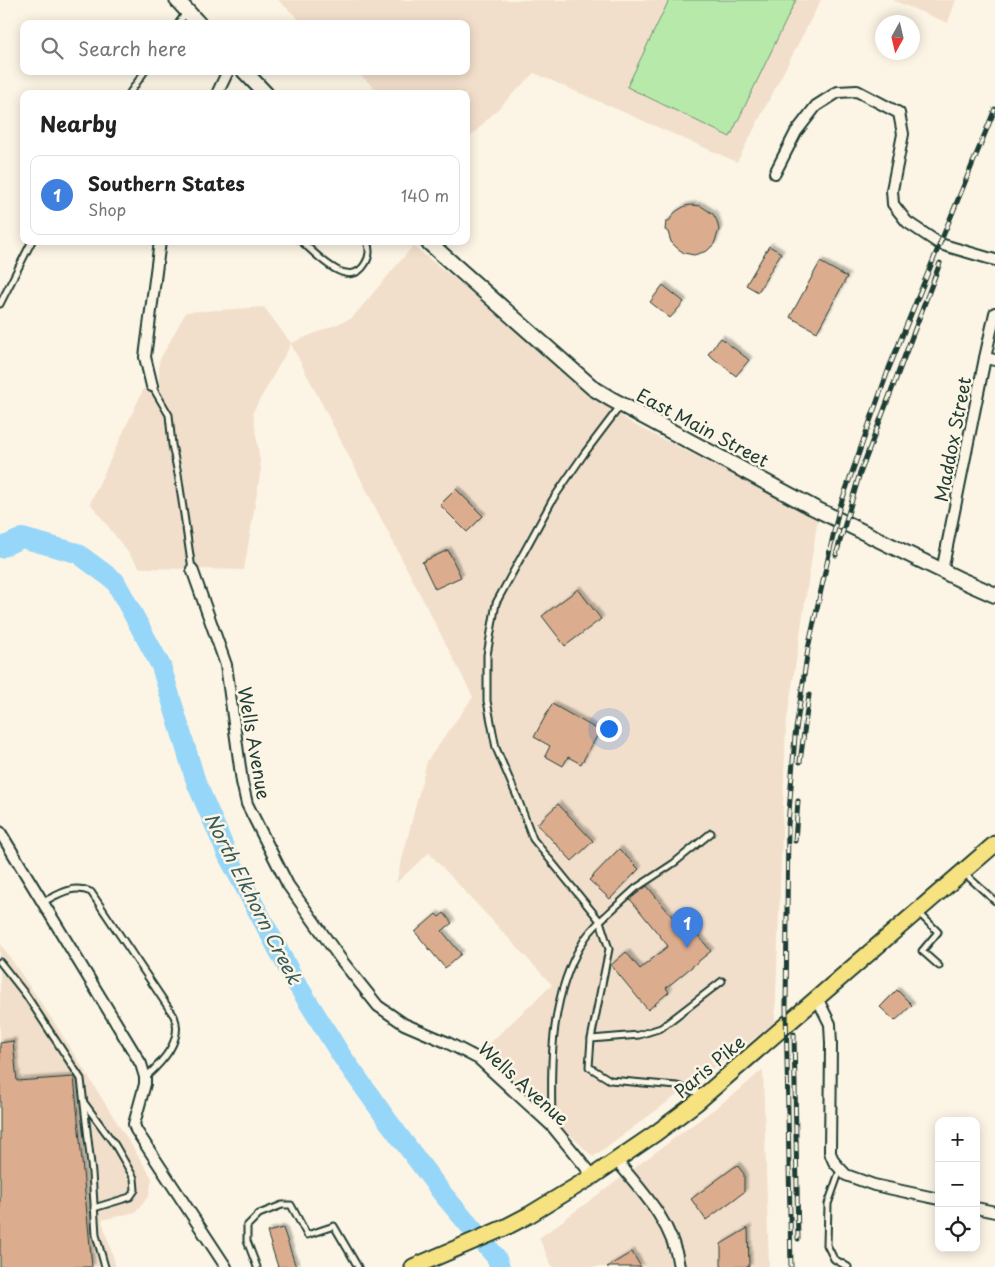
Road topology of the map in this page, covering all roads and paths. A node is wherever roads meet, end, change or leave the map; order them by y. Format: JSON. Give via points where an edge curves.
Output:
{"nodes":[{"id":1,"x":177,"y":0,"type":"edge"},
{"id":2,"x":187,"y":11,"type":"junction"},
{"id":3,"x":181,"y":20,"type":"edge"},
{"id":4,"x":195,"y":20,"type":"edge"},
{"id":5,"x":142,"y":75,"type":"edge"},
{"id":6,"x":226,"y":75,"type":"edge"},
{"id":7,"x":248,"y":75,"type":"edge"},
{"id":8,"x":132,"y":90,"type":"edge"},
{"id":9,"x":219,"y":90,"type":"edge"},
{"id":10,"x":262,"y":90,"type":"edge"},
{"id":11,"x":776,"y":173,"type":"dead end"},
{"id":12,"x":30,"y":245,"type":"edge"},
{"id":13,"x":159,"y":245,"type":"edge"},
{"id":14,"x":306,"y":245,"type":"edge"},
{"id":15,"x":368,"y":245,"type":"edge"},
{"id":16,"x":431,"y":245,"type":"edge"},
{"id":17,"x":995,"y":260,"type":"edge"},
{"id":18,"x":0,"y":304,"type":"edge"},
{"id":19,"x":995,"y":313,"type":"edge"},
{"id":20,"x":990,"y":359,"type":"edge"},
{"id":21,"x":152,"y":386,"type":"joint"},
{"id":22,"x":621,"y":405,"type":"junction"},
{"id":23,"x":192,"y":569,"type":"joint"},
{"id":24,"x":942,"y":571,"type":"junction"},
{"id":25,"x":995,"y":595,"type":"edge"},
{"id":26,"x":0,"y":832,"type":"edge"},
{"id":27,"x":711,"y":833,"type":"dead end"},
{"id":28,"x":994,"y":845,"type":"edge"},
{"id":29,"x":963,"y":871,"type":"junction"},
{"id":30,"x":995,"y":901,"type":"edge"},
{"id":31,"x":43,"y":902,"type":"junction"},
{"id":32,"x":917,"y":911,"type":"junction"},
{"id":33,"x":600,"y":922,"type":"junction"},
{"id":34,"x":0,"y":962,"type":"edge"},
{"id":35,"x":939,"y":966,"type":"dead end"},
{"id":36,"x":722,"y":981,"type":"dead end"},
{"id":37,"x":817,"y":998,"type":"junction"},
{"id":38,"x":592,"y":1039,"type":"junction"},
{"id":39,"x":487,"y":1050,"type":"dead end"},
{"id":40,"x":146,"y":1077,"type":"junction"},
{"id":41,"x":503,"y":1081,"type":"junction"},
{"id":42,"x":705,"y":1095,"type":"junction"},
{"id":43,"x":84,"y":1102,"type":"junction"},
{"id":44,"x":552,"y":1126,"type":"junction"},
{"id":45,"x":616,"y":1160,"type":"junction"},
{"id":46,"x":841,"y":1170,"type":"junction"},
{"id":47,"x":593,"y":1176,"type":"junction"},
{"id":48,"x":935,"y":1198,"type":"edge"},
{"id":49,"x":94,"y":1208,"type":"junction"},
{"id":50,"x":980,"y":1209,"type":"edge"},
{"id":51,"x":995,"y":1212,"type":"edge"},
{"id":52,"x":105,"y":1267,"type":"edge"},
{"id":53,"x":226,"y":1267,"type":"edge"},
{"id":54,"x":257,"y":1267,"type":"edge"},
{"id":55,"x":358,"y":1267,"type":"edge"},
{"id":56,"x":413,"y":1267,"type":"edge"},
{"id":57,"x":680,"y":1267,"type":"edge"},
{"id":58,"x":848,"y":1267,"type":"edge"}],
"edges":[{"from":1,"to":2,"type":"street"},
{"from":2,"to":3,"type":"lane"},
{"from":2,"to":4,"type":"street"},
{"from":5,"to":8,"type":"lane"},
{"from":6,"to":9,"type":"street"},
{"from":7,"to":10,"type":"street"},
{"from":11,"to":17,"type":"street","via":[[796,132],[816,106],[838,92],[857,91],[899,113],[903,134],[892,190],[893,204],[907,222],[940,244]]},
{"from":12,"to":18,"type":"lane"},
{"from":13,"to":21,"type":"street","name":"Wells Avenue","via":[[145,357]]},
{"from":14,"to":15,"type":"lane","via":[[335,270],[346,274],[363,268],[368,258]]},
{"from":16,"to":22,"type":"street","name":"East Main Street","via":[[588,383]]},
{"from":19,"to":20,"type":"street","name":"Maddox Street"},
{"from":20,"to":24,"type":"street","name":"Maddox Street"},
{"from":21,"to":23,"type":"lane","name":"Wells Avenue","via":[[169,415]]},
{"from":22,"to":24,"type":"street","name":"East Main Street","via":[[812,507]]},
{"from":22,"to":33,"type":"lane","via":[[554,499],[496,603],[487,656],[487,701],[496,748],[533,839]]},
{"from":23,"to":41,"type":"street","name":"Wells Avenue","via":[[226,665],[247,804],[288,885],[378,1006],[404,1024],[478,1059]]},
{"from":24,"to":25,"type":"street","name":"East Main Street"},
{"from":26,"to":31,"type":"street"},
{"from":27,"to":33,"type":"lane","via":[[636,888]]},
{"from":28,"to":29,"type":"main road","name":"Paris Pike"},
{"from":29,"to":30,"type":"lane"},
{"from":29,"to":32,"type":"main road","name":"Paris Pike"},
{"from":31,"to":40,"type":"street"},
{"from":31,"to":40,"type":"lane","via":[[75,888],[91,892],[174,1016],[177,1029],[174,1041],[160,1064]]},
{"from":32,"to":35,"type":"lane","via":[[938,932],[922,951]]},
{"from":32,"to":37,"type":"main road","name":"Paris Pike"},
{"from":33,"to":38,"type":"lane","via":[[609,949]]},
{"from":33,"to":44,"type":"lane","via":[[583,940],[559,1002],[553,1035]]},
{"from":34,"to":43,"type":"lane","via":[[26,995],[81,1079]]},
{"from":36,"to":38,"type":"lane","via":[[661,1028],[639,1035]]},
{"from":37,"to":42,"type":"main road","name":"Paris Pike"},
{"from":37,"to":46,"type":"street","via":[[830,1024],[830,1153]]},
{"from":38,"to":42,"type":"lane","via":[[589,1066],[610,1080],[677,1086]]},
{"from":39,"to":41,"type":"lane"},
{"from":40,"to":53,"type":"street","via":[[134,1124],[136,1130]]},
{"from":41,"to":44,"type":"street","name":"Wells Avenue"},
{"from":42,"to":45,"type":"main road","name":"Paris Pike"},
{"from":43,"to":49,"type":"lane"},
{"from":43,"to":49,"type":"lane","via":[[115,1144],[134,1178],[135,1190],[130,1197]]},
{"from":44,"to":47,"type":"street","name":"Wells Avenue"},
{"from":45,"to":47,"type":"main road","name":"Paris Pike"},
{"from":45,"to":57,"type":"street","via":[[666,1225]]},
{"from":46,"to":48,"type":"street","via":[[874,1185]]},
{"from":46,"to":58,"type":"lane","via":[[828,1204],[827,1245],[834,1259]]},
{"from":47,"to":56,"type":"main road","name":"Paris Pike","via":[[504,1228]]},
{"from":49,"to":52,"type":"lane","via":[[96,1235]]},
{"from":50,"to":51,"type":"street"},
{"from":54,"to":55,"type":"lane","via":[[247,1241],[247,1226],[259,1214],[290,1205],[307,1235],[334,1226]]}]}
